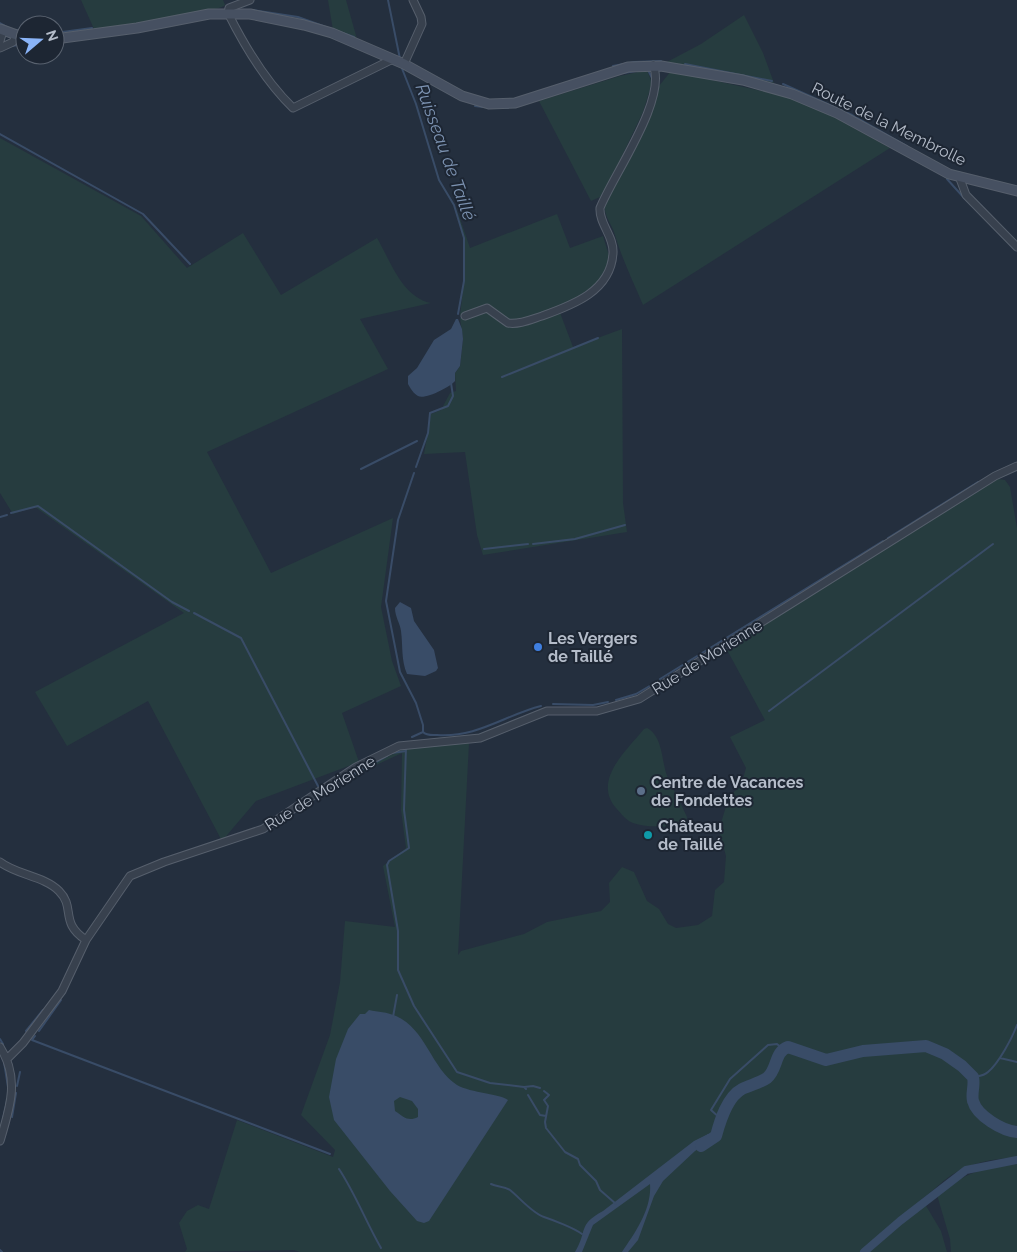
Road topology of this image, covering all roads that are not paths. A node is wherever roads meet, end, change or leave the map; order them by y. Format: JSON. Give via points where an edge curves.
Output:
{"nodes":[{"id":1,"x":250,"y":0,"type":"edge"},
{"id":2,"x":412,"y":0,"type":"edge"},
{"id":3,"x":228,"y":13,"type":"junction"},
{"id":4,"x":1,"y":30,"type":"edge"},
{"id":5,"x":15,"y":35,"type":"edge"},
{"id":6,"x":65,"y":38,"type":"edge"},
{"id":7,"x":0,"y":41,"type":"edge"},
{"id":8,"x":15,"y":41,"type":"edge"},
{"id":9,"x":0,"y":48,"type":"edge"},
{"id":10,"x":400,"y":62,"type":"junction"},
{"id":11,"x":653,"y":65,"type":"junction"},
{"id":12,"x":960,"y":176,"type":"junction"},
{"id":13,"x":1017,"y":191,"type":"edge"},
{"id":14,"x":1017,"y":247,"type":"edge"},
{"id":15,"x":465,"y":316,"type":"dead end"},
{"id":16,"x":1017,"y":466,"type":"edge"},
{"id":17,"x":0,"y":862,"type":"edge"},
{"id":18,"x":86,"y":940,"type":"junction"},
{"id":19,"x":0,"y":1046,"type":"edge"},
{"id":20,"x":8,"y":1058,"type":"junction"},
{"id":21,"x":0,"y":1141,"type":"edge"}],
"edges":[{"from":1,"to":3,"type":"street","via":[[229,8]]},
{"from":2,"to":10,"type":"street","via":[[422,24]]},
{"from":3,"to":6,"type":"street","name":"Route de la Membrolle"},
{"from":3,"to":10,"type":"street","name":"Route de la Membrolle","via":[[304,25],[332,33]]},
{"from":3,"to":10,"type":"street","via":[[277,93],[293,108]]},
{"from":4,"to":5,"type":"street"},
{"from":4,"to":7,"type":"street"},
{"from":8,"to":9,"type":"street"},
{"from":10,"to":11,"type":"street","name":"Route de la Membrolle","via":[[468,99],[503,105],[628,67]]},
{"from":11,"to":12,"type":"street","name":"Route de la Membrolle","via":[[743,80],[799,97],[837,113],[924,162]]},
{"from":11,"to":15,"type":"street","via":[[657,77],[651,105],[600,208],[613,253],[600,284],[573,304],[526,321],[508,323],[486,308]]},
{"from":12,"to":13,"type":"street","name":"Route de la Membrolle"},
{"from":12,"to":14,"type":"street","via":[[966,195]]},
{"from":16,"to":18,"type":"street","name":"Rue de Morienne","via":[[995,476],[639,699],[597,711],[547,711],[480,738],[399,746],[356,767],[263,829],[130,876]]},
{"from":17,"to":18,"type":"street","via":[[54,886],[62,893],[71,927]]},
{"from":18,"to":20,"type":"street","name":"Rue de Morienne","via":[[62,991]]},
{"from":19,"to":20,"type":"street"},
{"from":20,"to":21,"type":"street","via":[[12,1092]]}]}
